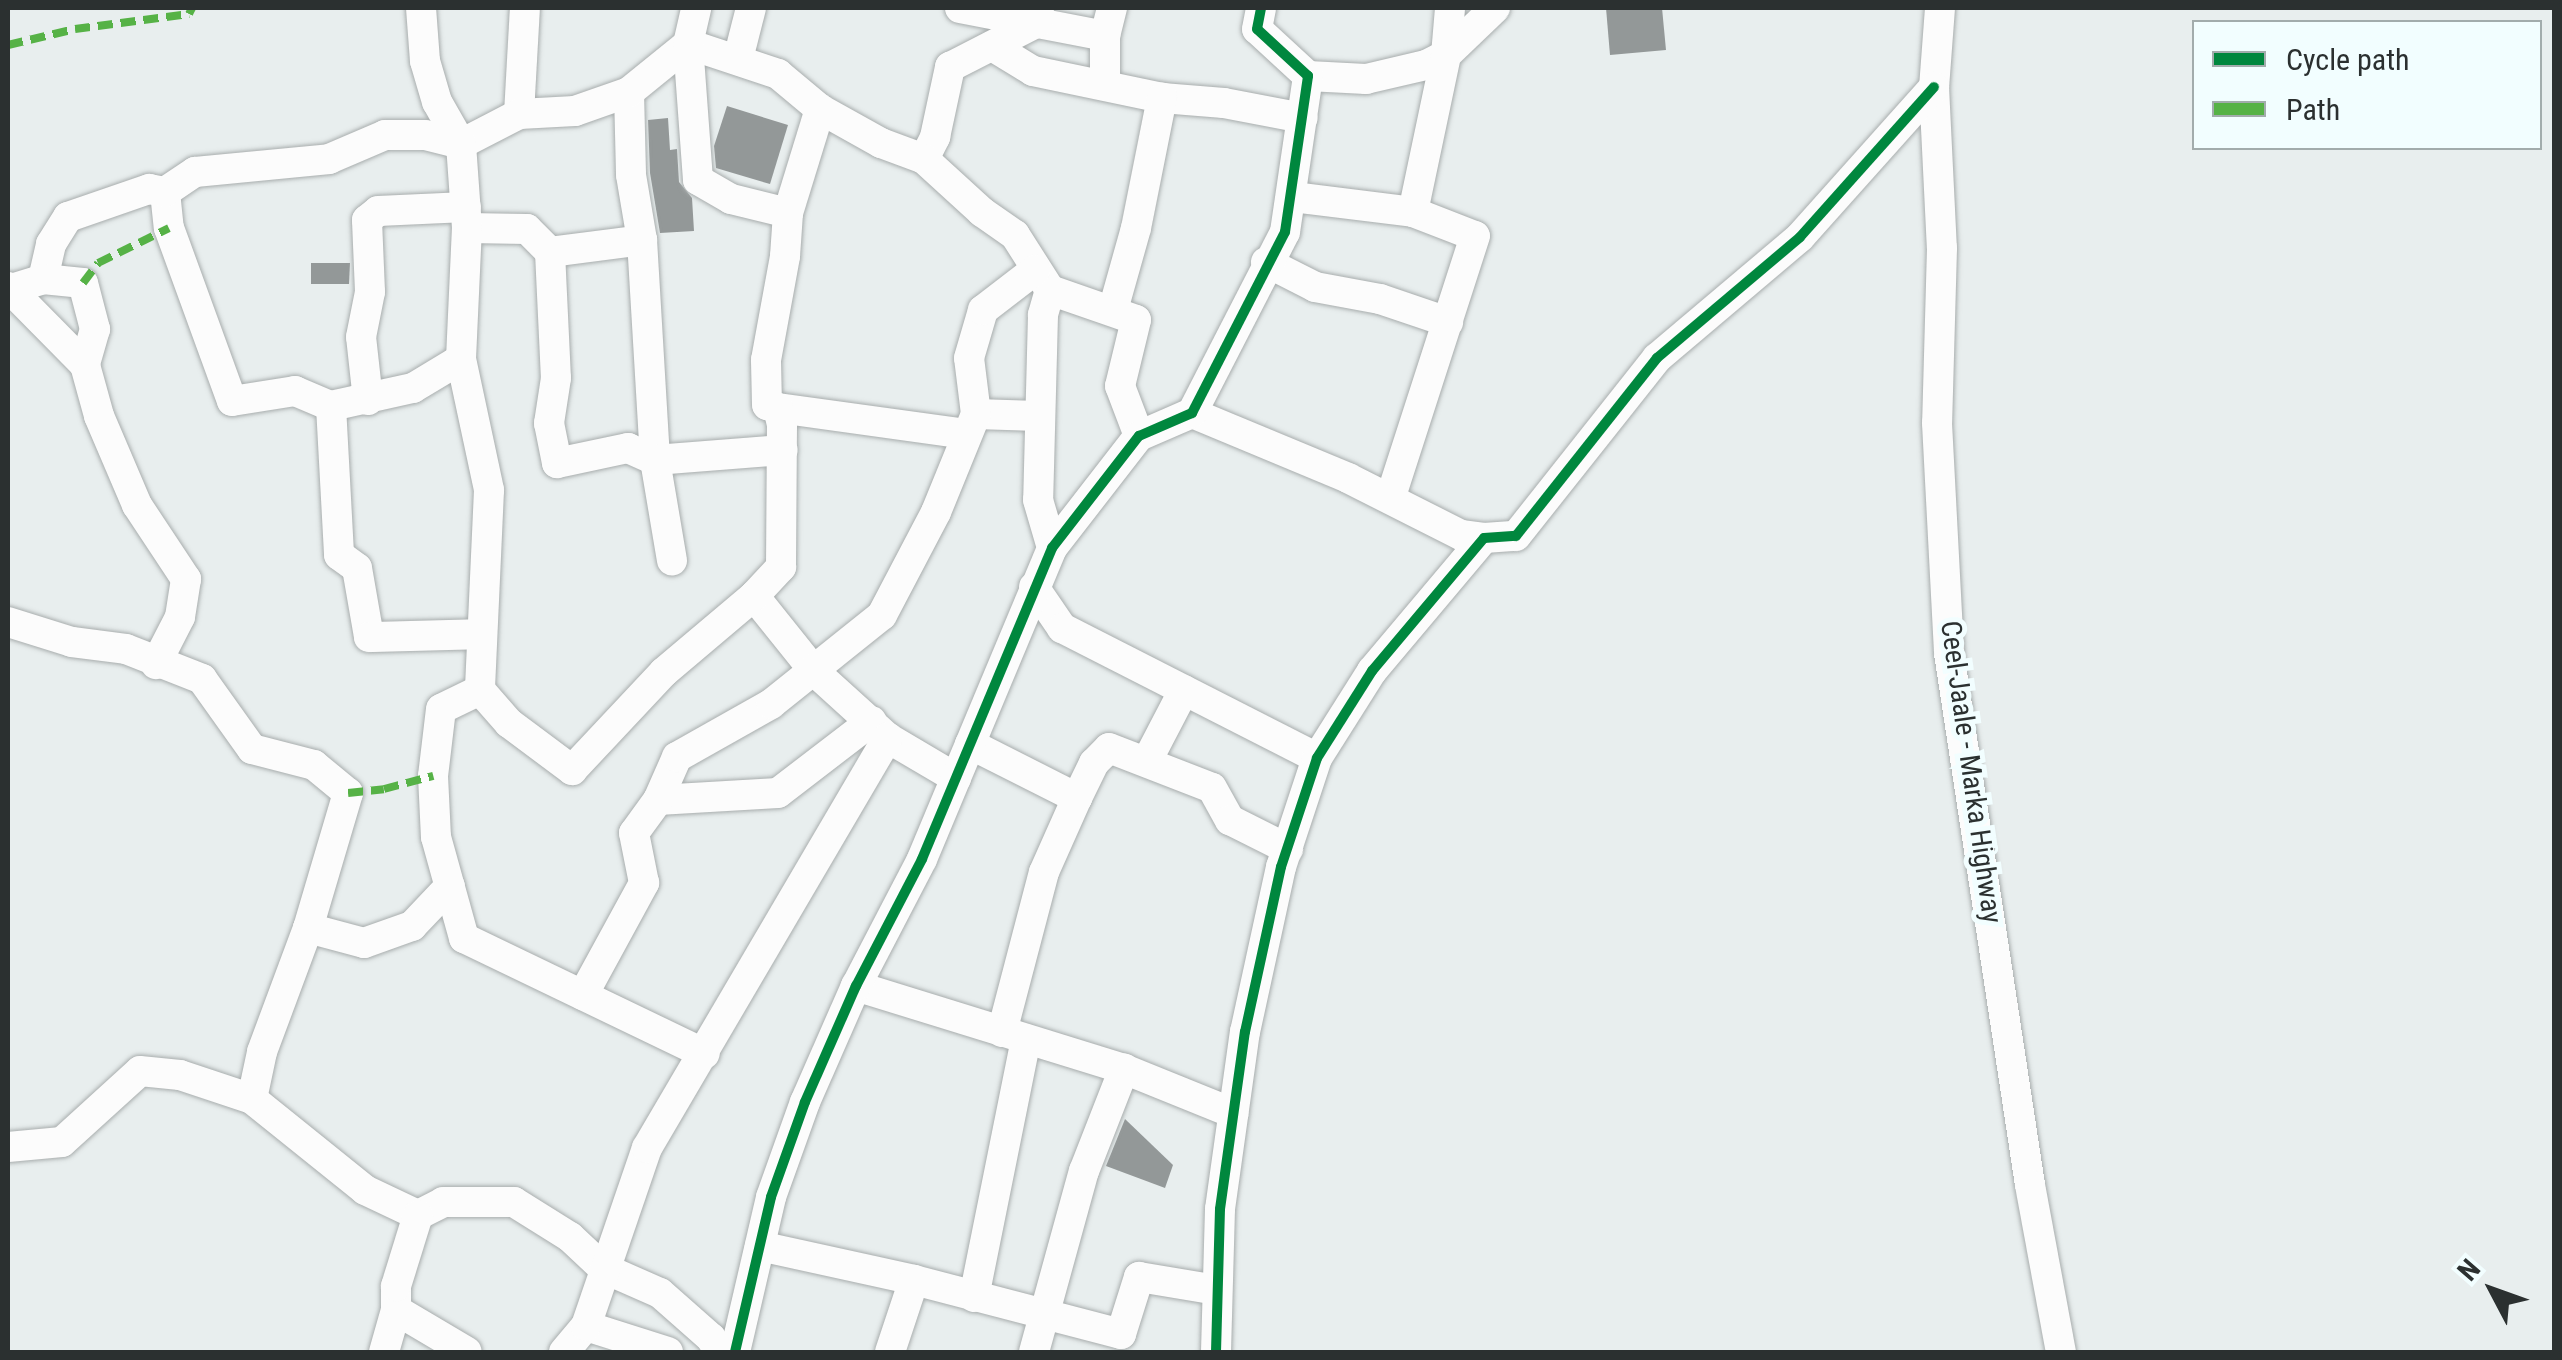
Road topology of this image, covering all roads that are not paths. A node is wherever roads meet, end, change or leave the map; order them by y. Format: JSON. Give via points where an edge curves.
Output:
{"nodes":[{"id":1,"x":421,"y":8,"type":"edge"},
{"id":2,"x":525,"y":8,"type":"edge"},
{"id":3,"x":696,"y":8,"type":"edge"},
{"id":4,"x":751,"y":8,"type":"edge"},
{"id":5,"x":960,"y":8,"type":"edge"},
{"id":6,"x":1262,"y":8,"type":"edge"},
{"id":7,"x":1450,"y":8,"type":"edge"},
{"id":8,"x":1495,"y":8,"type":"edge"},
{"id":9,"x":1940,"y":8,"type":"edge"},
{"id":10,"x":1038,"y":15,"type":"edge"},
{"id":11,"x":1108,"y":22,"type":"edge"},
{"id":12,"x":688,"y":44,"type":"junction"},
{"id":13,"x":992,"y":46,"type":"junction"},
{"id":14,"x":1446,"y":56,"type":"junction"},
{"id":15,"x":738,"y":60,"type":"junction"},
{"id":16,"x":1308,"y":76,"type":"junction"},
{"id":17,"x":1105,"y":84,"type":"junction"},
{"id":18,"x":1934,"y":86,"type":"junction"},
{"id":19,"x":630,"y":92,"type":"junction"},
{"id":20,"x":1162,"y":98,"type":"junction"},
{"id":21,"x":820,"y":109,"type":"junction"},
{"id":22,"x":519,"y":114,"type":"junction"},
{"id":23,"x":1303,"y":118,"type":"junction"},
{"id":24,"x":460,"y":144,"type":"junction"},
{"id":25,"x":924,"y":159,"type":"junction"},
{"id":26,"x":166,"y":192,"type":"junction"},
{"id":27,"x":1293,"y":197,"type":"junction"},
{"id":28,"x":1413,"y":212,"type":"junction"},
{"id":29,"x":788,"y":213,"type":"junction"},
{"id":30,"x":467,"y":217,"type":"junction"},
{"id":31,"x":642,"y":240,"type":"junction"},
{"id":32,"x":550,"y":252,"type":"junction"},
{"id":33,"x":1266,"y":262,"type":"junction"},
{"id":34,"x":43,"y":279,"type":"junction"},
{"id":35,"x":1043,"y":280,"type":"junction"},
{"id":36,"x":9,"y":288,"type":"edge"},
{"id":37,"x":1113,"y":310,"type":"junction"},
{"id":38,"x":1448,"y":322,"type":"junction"},
{"id":39,"x":461,"y":360,"type":"junction"},
{"id":40,"x":85,"y":364,"type":"junction"},
{"id":41,"x":368,"y":400,"type":"junction"},
{"id":42,"x":331,"y":406,"type":"junction"},
{"id":43,"x":778,"y":408,"type":"junction"},
{"id":44,"x":1192,"y":412,"type":"junction"},
{"id":45,"x":1038,"y":416,"type":"junction"},
{"id":46,"x":970,"y":424,"type":"junction"},
{"id":47,"x":1139,"y":436,"type":"junction"},
{"id":48,"x":782,"y":450,"type":"junction"},
{"id":49,"x":655,"y":460,"type":"junction"},
{"id":50,"x":1390,"y":499,"type":"junction"},
{"id":51,"x":1484,"y":538,"type":"junction"},
{"id":52,"x":1052,"y":548,"type":"junction"},
{"id":53,"x":672,"y":561,"type":"dead end"},
{"id":54,"x":1034,"y":587,"type":"junction"},
{"id":55,"x":754,"y":596,"type":"junction"},
{"id":56,"x":8,"y":622,"type":"edge"},
{"id":57,"x":481,"y":634,"type":"junction"},
{"id":58,"x":156,"y":664,"type":"junction"},
{"id":59,"x":814,"y":671,"type":"junction"},
{"id":60,"x":480,"y":690,"type":"junction"},
{"id":61,"x":1184,"y":690,"type":"junction"},
{"id":62,"x":880,"y":729,"type":"junction"},
{"id":63,"x":970,"y":744,"type":"junction"},
{"id":64,"x":1318,"y":758,"type":"junction"},
{"id":65,"x":1146,"y":761,"type":"junction"},
{"id":66,"x":956,"y":778,"type":"junction"},
{"id":67,"x":1077,"y":798,"type":"junction"},
{"id":68,"x":658,"y":800,"type":"junction"},
{"id":69,"x":1288,"y":849,"type":"junction"},
{"id":70,"x":450,"y":886,"type":"junction"},
{"id":71,"x":308,"y":928,"type":"junction"},
{"id":72,"x":856,"y":986,"type":"junction"},
{"id":73,"x":583,"y":995,"type":"junction"},
{"id":74,"x":1014,"y":1035,"type":"junction"},
{"id":75,"x":706,"y":1054,"type":"junction"},
{"id":76,"x":1124,"y":1069,"type":"junction"},
{"id":77,"x":252,"y":1099,"type":"junction"},
{"id":78,"x":1233,"y":1113,"type":"junction"},
{"id":79,"x":8,"y":1147,"type":"edge"},
{"id":80,"x":418,"y":1215,"type":"junction"},
{"id":81,"x":760,"y":1246,"type":"junction"},
{"id":82,"x":603,"y":1268,"type":"junction"},
{"id":83,"x":914,"y":1280,"type":"junction"},
{"id":84,"x":1217,"y":1290,"type":"junction"},
{"id":85,"x":974,"y":1297,"type":"junction"},
{"id":86,"x":396,"y":1310,"type":"junction"},
{"id":87,"x":1042,"y":1317,"type":"junction"},
{"id":88,"x":586,"y":1326,"type":"junction"},
{"id":89,"x":384,"y":1352,"type":"edge"},
{"id":90,"x":468,"y":1352,"type":"edge"},
{"id":91,"x":564,"y":1352,"type":"edge"},
{"id":92,"x":668,"y":1352,"type":"edge"},
{"id":93,"x":719,"y":1352,"type":"edge"},
{"id":94,"x":735,"y":1352,"type":"edge"},
{"id":95,"x":890,"y":1352,"type":"edge"},
{"id":96,"x":1034,"y":1352,"type":"edge"},
{"id":97,"x":1216,"y":1352,"type":"edge"},
{"id":98,"x":2061,"y":1352,"type":"edge"}],
"edges":[{"from":1,"to":24,"type":"street","via":[[425,61]]},
{"from":2,"to":22,"type":"street"},
{"from":3,"to":12,"type":"street"},
{"from":4,"to":15,"type":"street"},
{"from":5,"to":10,"type":"street"},
{"from":6,"to":16,"type":"street","via":[[1257,30]]},
{"from":7,"to":14,"type":"street"},
{"from":8,"to":14,"type":"street"},
{"from":9,"to":18,"type":"street","name":"Ceel-Jaale - Marka Highway"},
{"from":10,"to":11,"type":"street"},
{"from":10,"to":13,"type":"street"},
{"from":11,"to":17,"type":"street"},
{"from":12,"to":15,"type":"street"},
{"from":12,"to":19,"type":"street"},
{"from":12,"to":29,"type":"street","via":[[698,180],[732,199]]},
{"from":13,"to":17,"type":"street","via":[[1033,71]]},
{"from":13,"to":25,"type":"street","via":[[950,68]]},
{"from":14,"to":16,"type":"street","via":[[1366,79]]},
{"from":14,"to":28,"type":"street"},
{"from":15,"to":21,"type":"street","via":[[778,74]]},
{"from":16,"to":23,"type":"street"},
{"from":17,"to":20,"type":"street"},
{"from":18,"to":51,"type":"street","via":[[1800,237],[1658,358],[1516,536]]},
{"from":18,"to":98,"type":"street","name":"Ceel-Jaale - Marka Highway","via":[[1942,248],[1937,423],[1949,652]]},
{"from":19,"to":22,"type":"street","via":[[575,112]]},
{"from":19,"to":31,"type":"street","via":[[631,176]]},
{"from":20,"to":23,"type":"street"},
{"from":20,"to":37,"type":"street"},
{"from":21,"to":25,"type":"street"},
{"from":21,"to":29,"type":"street"},
{"from":22,"to":24,"type":"street"},
{"from":23,"to":27,"type":"street"},
{"from":24,"to":26,"type":"street","via":[[385,135],[329,159],[195,172]]},
{"from":24,"to":30,"type":"street"},
{"from":25,"to":35,"type":"street","via":[[1015,234]]},
{"from":26,"to":34,"type":"street","via":[[149,189],[68,217],[50,244]]},
{"from":26,"to":42,"type":"street","via":[[169,228],[232,400],[294,391]]},
{"from":27,"to":28,"type":"street"},
{"from":27,"to":33,"type":"street","via":[[1286,232]]},
{"from":28,"to":38,"type":"street","via":[[1475,236]]},
{"from":29,"to":43,"type":"street","via":[[766,360],[767,405]]},
{"from":30,"to":32,"type":"street","via":[[527,229]]},
{"from":30,"to":39,"type":"street"},
{"from":30,"to":41,"type":"street","via":[[378,211],[367,220],[370,292],[361,337]]},
{"from":31,"to":32,"type":"street"},
{"from":31,"to":49,"type":"street"},
{"from":32,"to":49,"type":"street","via":[[556,378],[548,423],[557,463],[628,448]]},
{"from":33,"to":38,"type":"street","via":[[1315,287]]},
{"from":33,"to":44,"type":"street"},
{"from":34,"to":36,"type":"street"},
{"from":34,"to":40,"type":"street","via":[[83,283],[95,329]]},
{"from":35,"to":37,"type":"street"},
{"from":35,"to":45,"type":"street"},
{"from":35,"to":46,"type":"street","via":[[983,310],[970,358]]},
{"from":36,"to":40,"type":"street"},
{"from":37,"to":47,"type":"street","via":[[1136,320],[1120,386]]},
{"from":38,"to":50,"type":"street"},
{"from":39,"to":41,"type":"street","via":[[413,388]]},
{"from":39,"to":57,"type":"street","via":[[489,490]]},
{"from":40,"to":58,"type":"street","via":[[137,504],[186,579],[180,617]]},
{"from":41,"to":42,"type":"street"},
{"from":42,"to":57,"type":"street","via":[[338,555],[357,568],[369,637]]},
{"from":43,"to":46,"type":"street"},
{"from":43,"to":48,"type":"street"},
{"from":44,"to":47,"type":"street"},
{"from":44,"to":50,"type":"street"},
{"from":45,"to":46,"type":"street"},
{"from":45,"to":52,"type":"street","via":[[1038,500]]},
{"from":46,"to":59,"type":"street","via":[[936,512],[882,615]]},
{"from":47,"to":52,"type":"street"},
{"from":48,"to":49,"type":"street"},
{"from":48,"to":55,"type":"street","via":[[781,567]]},
{"from":49,"to":53,"type":"street"},
{"from":50,"to":51,"type":"street","via":[[1461,536]]},
{"from":51,"to":64,"type":"street","via":[[1372,671]]},
{"from":52,"to":54,"type":"street"},
{"from":54,"to":61,"type":"street","via":[[1062,628]]},
{"from":54,"to":63,"type":"street"},
{"from":55,"to":59,"type":"street"},
{"from":55,"to":60,"type":"street","via":[[664,672],[572,770],[509,723]]},
{"from":56,"to":58,"type":"street","via":[[72,642],[126,649]]},
{"from":57,"to":60,"type":"street"},
{"from":58,"to":71,"type":"street","via":[[202,679],[252,748],[314,765],[348,793]]},
{"from":59,"to":62,"type":"street"},
{"from":59,"to":68,"type":"street","via":[[677,756]]},
{"from":60,"to":70,"type":"street","via":[[442,709],[433,776],[436,837]]},
{"from":61,"to":64,"type":"street"},
{"from":61,"to":65,"type":"street"},
{"from":62,"to":66,"type":"street"},
{"from":62,"to":68,"type":"street","via":[[778,793]]},
{"from":62,"to":75,"type":"street"},
{"from":63,"to":66,"type":"street"},
{"from":63,"to":67,"type":"street"},
{"from":64,"to":69,"type":"street"},
{"from":65,"to":67,"type":"street","via":[[1109,748]]},
{"from":65,"to":69,"type":"street","via":[[1212,788],[1230,820]]},
{"from":66,"to":72,"type":"street"},
{"from":67,"to":74,"type":"street","via":[[1044,872]]},
{"from":68,"to":73,"type":"street","via":[[634,833],[644,883]]},
{"from":69,"to":78,"type":"street"},
{"from":70,"to":71,"type":"street","via":[[412,926],[364,943]]},
{"from":70,"to":73,"type":"street","via":[[464,938]]},
{"from":71,"to":77,"type":"street","via":[[262,1052]]},
{"from":72,"to":74,"type":"street"},
{"from":72,"to":81,"type":"street","via":[[806,1102]]},
{"from":73,"to":75,"type":"street"},
{"from":74,"to":76,"type":"street"},
{"from":74,"to":85,"type":"street"},
{"from":75,"to":82,"type":"street","via":[[647,1148]]},
{"from":76,"to":78,"type":"street"},
{"from":76,"to":87,"type":"street","via":[[1084,1171]]},
{"from":77,"to":79,"type":"street","via":[[180,1075],[140,1071],[62,1142]]},
{"from":77,"to":80,"type":"street","via":[[365,1190]]},
{"from":78,"to":84,"type":"street"},
{"from":80,"to":82,"type":"street","via":[[443,1202],[514,1202],[570,1237]]},
{"from":80,"to":86,"type":"street","via":[[396,1286]]},
{"from":81,"to":83,"type":"street"},
{"from":81,"to":94,"type":"street"},
{"from":82,"to":88,"type":"street"},
{"from":82,"to":93,"type":"street","via":[[660,1293]]},
{"from":83,"to":85,"type":"street"},
{"from":83,"to":95,"type":"street"},
{"from":84,"to":87,"type":"street","via":[[1139,1277],[1121,1334]]},
{"from":84,"to":97,"type":"street"},
{"from":85,"to":87,"type":"street"},
{"from":86,"to":89,"type":"street"},
{"from":86,"to":90,"type":"street"},
{"from":87,"to":96,"type":"street"},
{"from":88,"to":91,"type":"street"},
{"from":88,"to":92,"type":"street"}]}
